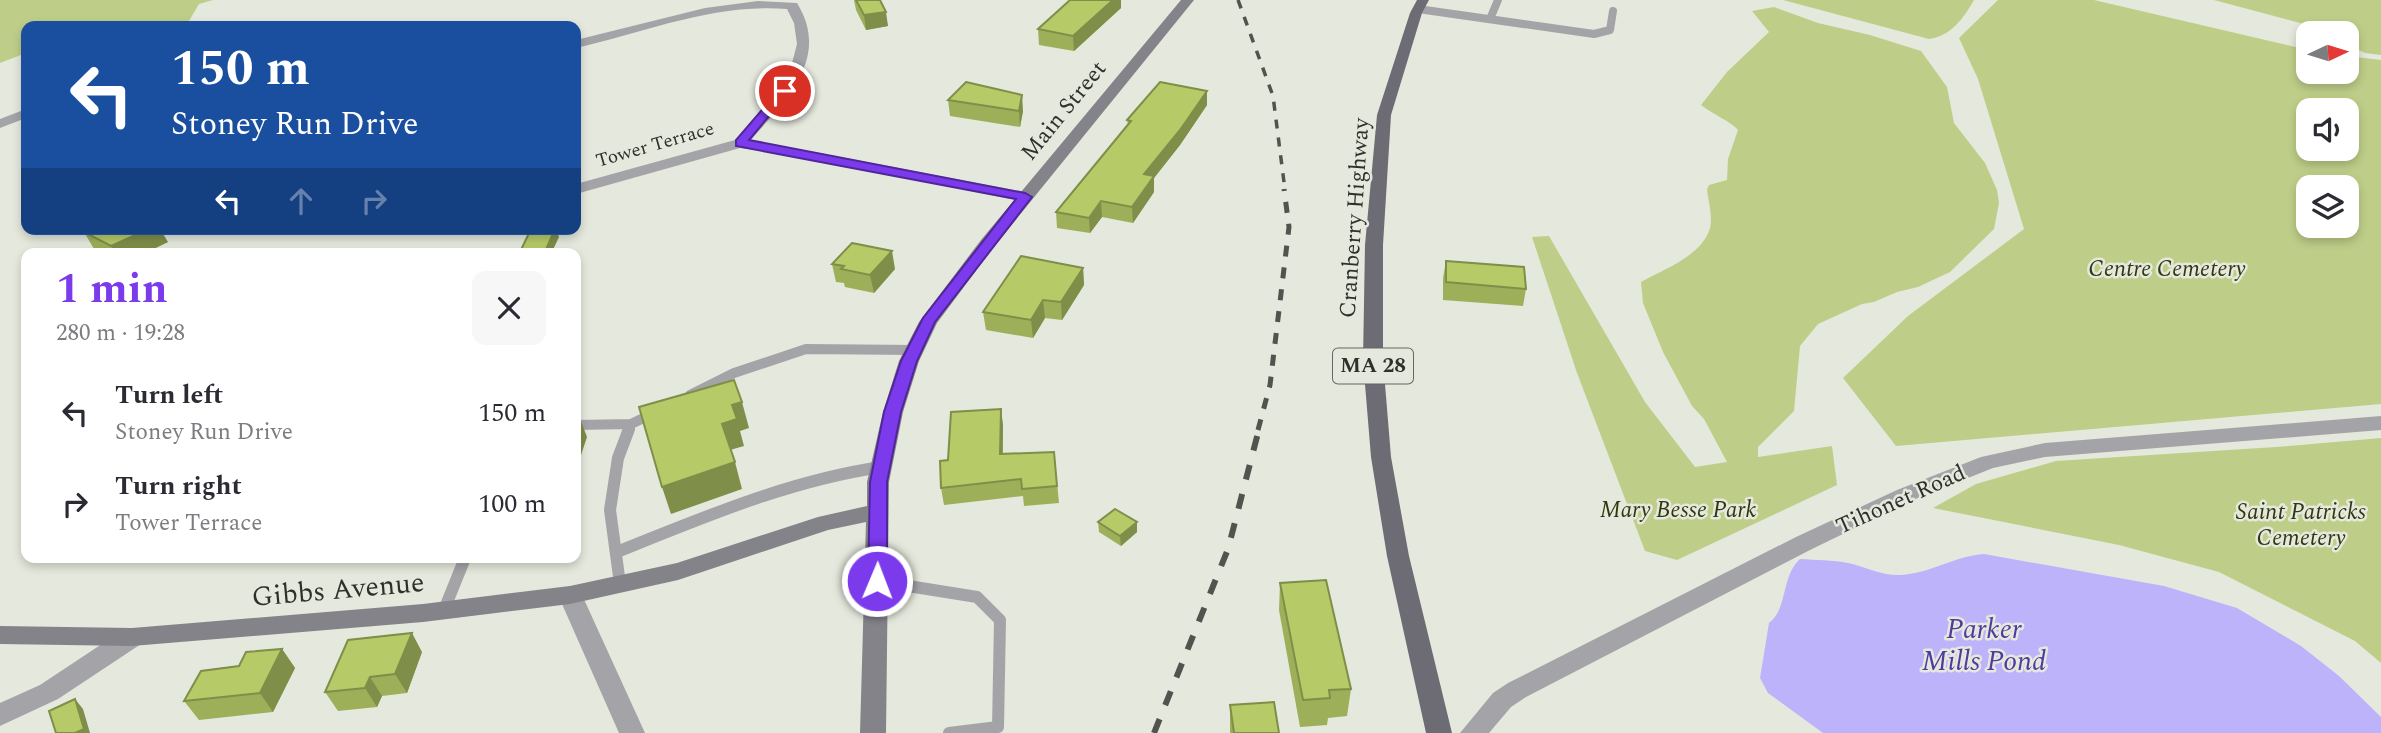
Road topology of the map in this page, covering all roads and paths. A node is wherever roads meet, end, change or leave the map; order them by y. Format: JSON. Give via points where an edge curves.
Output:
{"nodes":[{"id":1,"x":1188,"y":0,"type":"edge"},
{"id":2,"x":1499,"y":0,"type":"edge"},
{"id":3,"x":1421,"y":5,"type":"edge"},
{"id":4,"x":1613,"y":11,"type":"dead end"},
{"id":5,"x":1490,"y":19,"type":"junction"},
{"id":6,"x":581,"y":43,"type":"edge"},
{"id":7,"x":21,"y":115,"type":"edge"},
{"id":8,"x":0,"y":124,"type":"edge"},
{"id":9,"x":740,"y":143,"type":"junction"},
{"id":10,"x":581,"y":188,"type":"edge"},
{"id":11,"x":1025,"y":197,"type":"junction"},
{"id":12,"x":914,"y":350,"type":"junction"},
{"id":13,"x":2381,"y":423,"type":"edge"},
{"id":14,"x":631,"y":424,"type":"junction"},
{"id":15,"x":581,"y":425,"type":"edge"},
{"id":16,"x":881,"y":467,"type":"junction"},
{"id":17,"x":878,"y":511,"type":"junction"},
{"id":18,"x":617,"y":552,"type":"junction"},
{"id":19,"x":463,"y":563,"type":"edge"},
{"id":20,"x":877,"y":581,"type":"junction"},
{"id":21,"x":620,"y":584,"type":"junction"},
{"id":22,"x":570,"y":595,"type":"junction"},
{"id":23,"x":444,"y":610,"type":"junction"},
{"id":24,"x":0,"y":635,"type":"edge"},
{"id":25,"x":132,"y":637,"type":"junction"},
{"id":26,"x":0,"y":715,"type":"edge"},
{"id":27,"x":632,"y":733,"type":"edge"},
{"id":28,"x":873,"y":733,"type":"edge"},
{"id":29,"x":949,"y":733,"type":"edge"},
{"id":30,"x":1439,"y":733,"type":"edge"},
{"id":31,"x":1473,"y":733,"type":"edge"}],
"edges":[{"from":1,"to":11,"type":"main road","name":"Main Street"},
{"from":2,"to":5,"type":"lane"},
{"from":3,"to":5,"type":"lane"},
{"from":3,"to":30,"type":"main road","name":"Cranberry Highway","number":"MA 28","via":[[1384,115],[1372,349],[1381,457],[1398,556]]},
{"from":4,"to":5,"type":"lane","via":[[1610,30],[1594,34]]},
{"from":6,"to":9,"type":"street","name":"Tower Terrace","via":[[735,3],[778,1],[792,6],[804,44],[798,67],[777,101]]},
{"from":7,"to":8,"type":"street"},
{"from":9,"to":10,"type":"street","name":"Tower Terrace"},
{"from":9,"to":11,"type":"street"},
{"from":11,"to":12,"type":"main road","name":"Main Street","via":[[928,321]]},
{"from":12,"to":14,"type":"lane","via":[[806,349],[734,373]]},
{"from":12,"to":16,"type":"main road","name":"Main Street"},
{"from":13,"to":31,"type":"street","name":"Tihonet Road","via":[[2045,450],[1988,462],[1829,531],[1517,690]]},
{"from":14,"to":15,"type":"lane"},
{"from":14,"to":18,"type":"lane","via":[[618,458],[610,510]]},
{"from":16,"to":17,"type":"main road","name":"Main Street"},
{"from":16,"to":18,"type":"lane","via":[[820,477]]},
{"from":17,"to":20,"type":"main road","name":"Main Street"},
{"from":17,"to":21,"type":"main road","name":"Gibbs Avenue"},
{"from":18,"to":21,"type":"lane"},
{"from":19,"to":23,"type":"lane"},
{"from":20,"to":28,"type":"main road","name":"Main Street"},
{"from":20,"to":29,"type":"lane","via":[[977,597],[1000,620],[998,727]]},
{"from":21,"to":22,"type":"main road","name":"Gibbs Avenue"},
{"from":22,"to":23,"type":"main road","name":"Gibbs Avenue"},
{"from":22,"to":27,"type":"street"},
{"from":23,"to":25,"type":"main road","name":"Gibbs Avenue"},
{"from":24,"to":25,"type":"main road","name":"Gibbs Avenue"},
{"from":25,"to":26,"type":"street","via":[[49,692]]}]}
